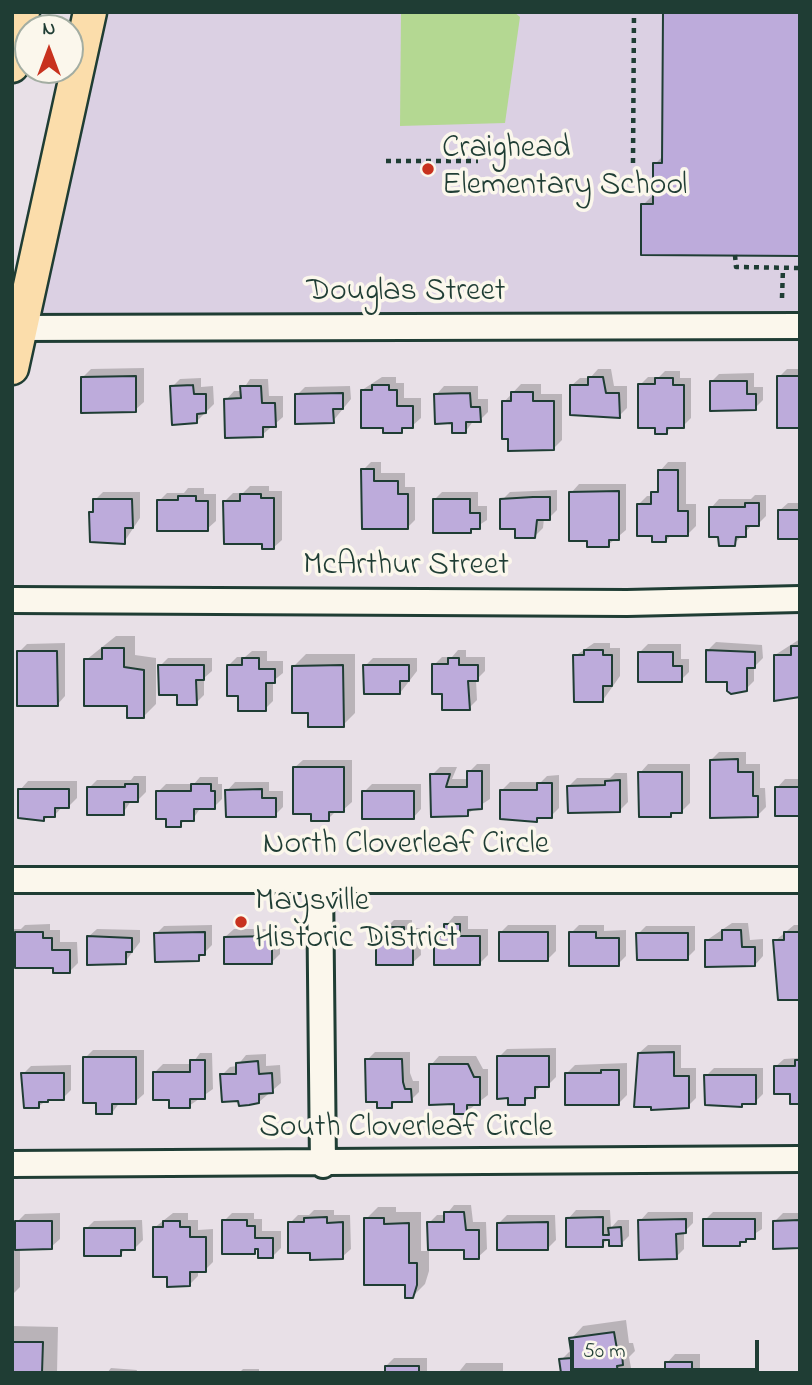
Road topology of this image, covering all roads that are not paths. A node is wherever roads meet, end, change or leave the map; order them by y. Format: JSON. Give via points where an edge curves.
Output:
{"nodes":[{"id":1,"x":23,"y":12,"type":"edge"},
{"id":2,"x":90,"y":12,"type":"edge"},
{"id":3,"x":12,"y":66,"type":"edge"},
{"id":4,"x":800,"y":326,"type":"edge"},
{"id":5,"x":16,"y":328,"type":"edge"},
{"id":6,"x":12,"y":368,"type":"edge"},
{"id":7,"x":800,"y":599,"type":"edge"},
{"id":8,"x":12,"y":600,"type":"edge"},
{"id":9,"x":12,"y":880,"type":"edge"},
{"id":10,"x":800,"y":880,"type":"edge"},
{"id":11,"x":320,"y":881,"type":"junction"},
{"id":12,"x":800,"y":1159,"type":"edge"},
{"id":13,"x":12,"y":1164,"type":"edge"},
{"id":14,"x":323,"y":1165,"type":"junction"}],
"edges":[{"from":1,"to":3,"type":"main road"},
{"from":2,"to":5,"type":"main road"},
{"from":4,"to":5,"type":"street","name":"Douglas Street"},
{"from":5,"to":6,"type":"main road"},
{"from":7,"to":8,"type":"street","name":"McArthur Street","via":[[627,603]]},
{"from":9,"to":11,"type":"street","name":"North Cloverleaf Circle"},
{"from":10,"to":11,"type":"street","name":"North Cloverleaf Circle"},
{"from":11,"to":14,"type":"street"},
{"from":12,"to":14,"type":"street","name":"South Cloverleaf Circle"},
{"from":13,"to":14,"type":"street","name":"South Cloverleaf Circle"}]}
